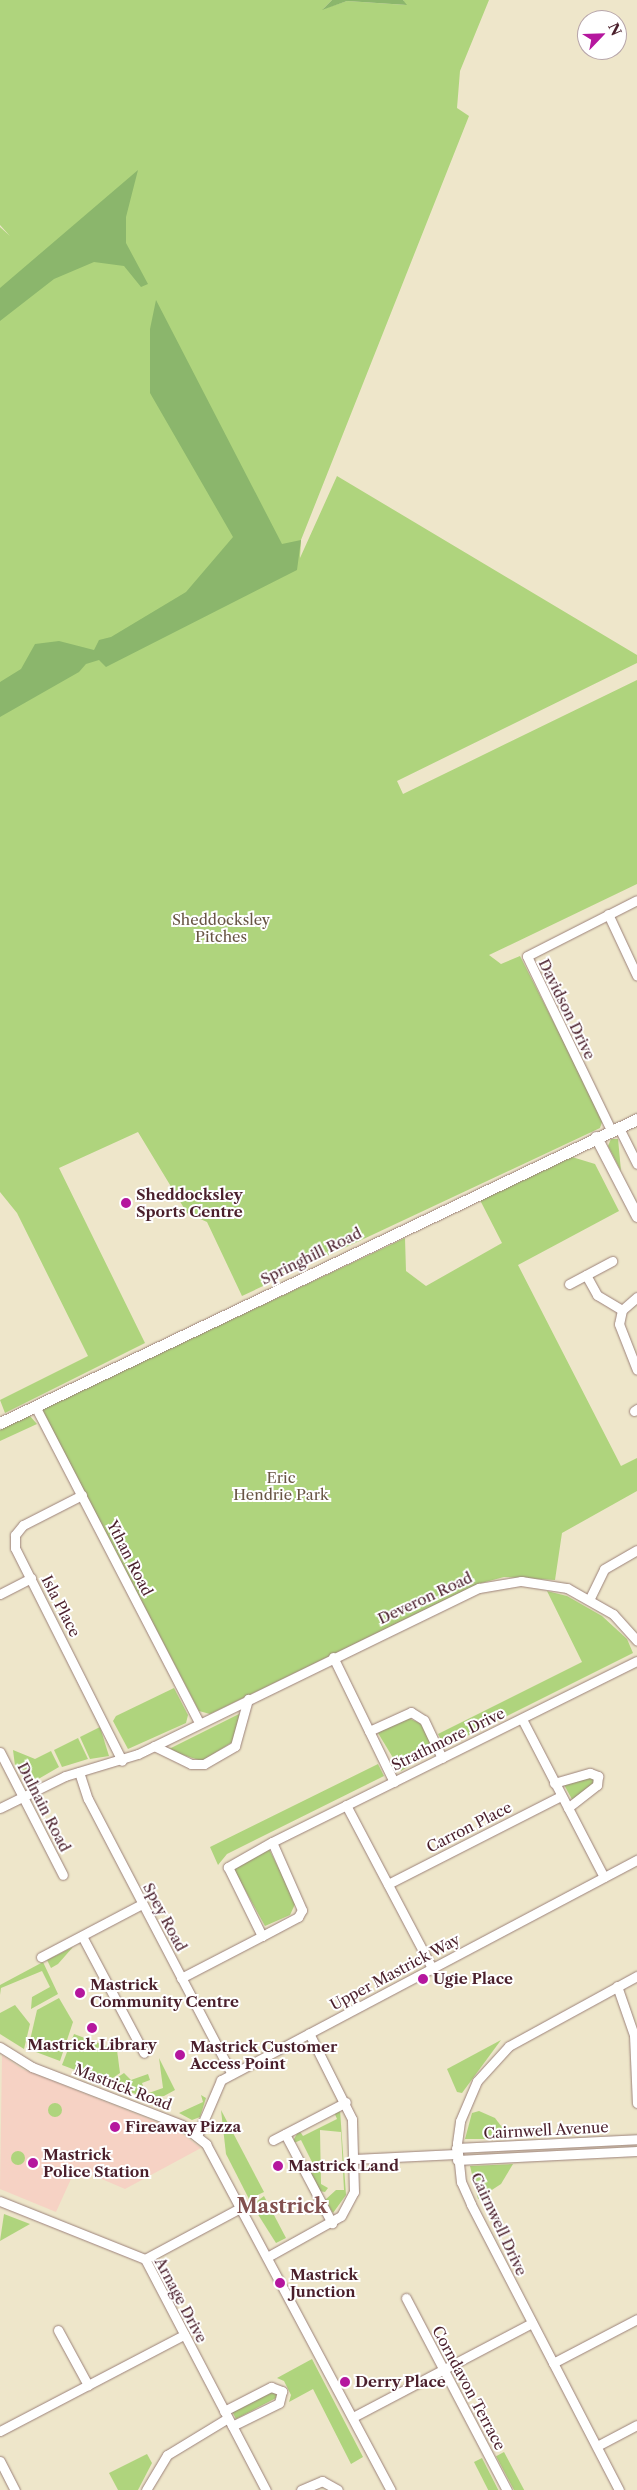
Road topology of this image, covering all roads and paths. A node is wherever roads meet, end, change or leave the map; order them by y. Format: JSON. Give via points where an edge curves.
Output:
{"nodes":[{"id":1,"x":637,"y":900,"type":"edge"},
{"id":2,"x":608,"y":914,"type":"junction"},
{"id":3,"x":637,"y":976,"type":"edge"},
{"id":4,"x":637,"y":1119,"type":"edge"},
{"id":5,"x":615,"y":1129,"type":"junction"},
{"id":6,"x":596,"y":1137,"type":"junction"},
{"id":7,"x":637,"y":1164,"type":"edge"},
{"id":8,"x":637,"y":1216,"type":"edge"},
{"id":9,"x":612,"y":1261,"type":"dead end"},
{"id":10,"x":586,"y":1275,"type":"junction"},
{"id":11,"x":569,"y":1284,"type":"dead end"},
{"id":12,"x":637,"y":1297,"type":"edge"},
{"id":13,"x":622,"y":1310,"type":"junction"},
{"id":14,"x":637,"y":1370,"type":"edge"},
{"id":15,"x":35,"y":1406,"type":"junction"},
{"id":16,"x":0,"y":1423,"type":"edge"},
{"id":17,"x":82,"y":1495,"type":"junction"},
{"id":18,"x":637,"y":1550,"type":"edge"},
{"id":19,"x":31,"y":1578,"type":"junction"},
{"id":20,"x":0,"y":1594,"type":"edge"},
{"id":21,"x":590,"y":1598,"type":"junction"},
{"id":22,"x":637,"y":1641,"type":"edge"},
{"id":23,"x":333,"y":1657,"type":"junction"},
{"id":24,"x":637,"y":1661,"type":"edge"},
{"id":25,"x":248,"y":1699,"type":"junction"},
{"id":26,"x":522,"y":1718,"type":"junction"},
{"id":27,"x":200,"y":1723,"type":"junction"},
{"id":28,"x":369,"y":1731,"type":"junction"},
{"id":29,"x":154,"y":1746,"type":"junction"},
{"id":30,"x":0,"y":1752,"type":"edge"},
{"id":31,"x":442,"y":1758,"type":"junction"},
{"id":32,"x":122,"y":1761,"type":"junction"},
{"id":33,"x":79,"y":1772,"type":"junction"},
{"id":34,"x":394,"y":1782,"type":"junction"},
{"id":35,"x":554,"y":1783,"type":"junction"},
{"id":36,"x":23,"y":1796,"type":"junction"},
{"id":37,"x":561,"y":1796,"type":"junction"},
{"id":38,"x":346,"y":1805,"type":"junction"},
{"id":39,"x":0,"y":1808,"type":"edge"},
{"id":40,"x":568,"y":1808,"type":"junction"},
{"id":41,"x":272,"y":1842,"type":"junction"},
{"id":42,"x":637,"y":1860,"type":"edge"},
{"id":43,"x":63,"y":1875,"type":"dead end"},
{"id":44,"x":604,"y":1878,"type":"junction"},
{"id":45,"x":388,"y":1884,"type":"junction"},
{"id":46,"x":142,"y":1904,"type":"junction"},
{"id":47,"x":82,"y":1936,"type":"junction"},
{"id":48,"x":262,"y":1936,"type":"junction"},
{"id":49,"x":41,"y":1957,"type":"dead end"},
{"id":50,"x":432,"y":1968,"type":"junction"},
{"id":51,"x":637,"y":1976,"type":"edge"},
{"id":52,"x":181,"y":1978,"type":"junction"},
{"id":53,"x":617,"y":1986,"type":"junction"},
{"id":54,"x":308,"y":2033,"type":"junction"},
{"id":55,"x":0,"y":2047,"type":"edge"},
{"id":56,"x":144,"y":2053,"type":"dead end"},
{"id":57,"x":232,"y":2074,"type":"junction"},
{"id":58,"x":346,"y":2102,"type":"junction"},
{"id":59,"x":637,"y":2104,"type":"edge"},
{"id":60,"x":285,"y":2134,"type":"junction"},
{"id":61,"x":197,"y":2136,"type":"junction"},
{"id":62,"x":637,"y":2139,"type":"edge"},
{"id":63,"x":273,"y":2140,"type":"dead end"},
{"id":64,"x":637,"y":2151,"type":"edge"},
{"id":65,"x":457,"y":2154,"type":"junction"},
{"id":66,"x":354,"y":2159,"type":"junction"},
{"id":67,"x":0,"y":2201,"type":"edge"},
{"id":68,"x":242,"y":2207,"type":"junction"},
{"id":69,"x":332,"y":2223,"type":"junction"},
{"id":70,"x":269,"y":2256,"type":"junction"},
{"id":71,"x":145,"y":2259,"type":"junction"},
{"id":72,"x":406,"y":2298,"type":"dead end"},
{"id":73,"x":637,"y":2320,"type":"edge"},
{"id":74,"x":532,"y":2323,"type":"junction"},
{"id":75,"x":58,"y":2330,"type":"dead end"},
{"id":76,"x":184,"y":2335,"type":"junction"},
{"id":77,"x":553,"y":2364,"type":"junction"},
{"id":78,"x":444,"y":2369,"type":"junction"},
{"id":79,"x":88,"y":2385,"type":"junction"},
{"id":80,"x":352,"y":2417,"type":"junction"},
{"id":81,"x":228,"y":2418,"type":"junction"},
{"id":82,"x":637,"y":2425,"type":"edge"},
{"id":83,"x":0,"y":2431,"type":"edge"},
{"id":84,"x":597,"y":2446,"type":"junction"},
{"id":85,"x":0,"y":2461,"type":"edge"},
{"id":86,"x":15,"y":2490,"type":"edge"},
{"id":87,"x":146,"y":2490,"type":"edge"},
{"id":88,"x":266,"y":2490,"type":"edge"},
{"id":89,"x":301,"y":2490,"type":"edge"},
{"id":90,"x":338,"y":2490,"type":"edge"},
{"id":91,"x":391,"y":2490,"type":"edge"},
{"id":92,"x":506,"y":2490,"type":"edge"},
{"id":93,"x":620,"y":2490,"type":"edge"}],
"edges":[{"from":1,"to":2,"type":"street","name":"Davidson Drive"},
{"from":2,"to":3,"type":"street"},
{"from":2,"to":5,"type":"street","name":"Davidson Drive","via":[[527,956]]},
{"from":4,"to":5,"type":"street","name":"Springhill Road"},
{"from":5,"to":6,"type":"street","name":"Springhill Road"},
{"from":5,"to":7,"type":"street"},
{"from":6,"to":8,"type":"street"},
{"from":6,"to":15,"type":"street","name":"Springhill Road"},
{"from":9,"to":10,"type":"street"},
{"from":10,"to":11,"type":"street"},
{"from":10,"to":13,"type":"street","via":[[597,1295]]},
{"from":12,"to":13,"type":"street"},
{"from":13,"to":14,"type":"street","via":[[621,1337]]},
{"from":15,"to":16,"type":"street","name":"Springhill Road"},
{"from":15,"to":17,"type":"street","name":"Ythan Road"},
{"from":17,"to":19,"type":"street","name":"Isla Place","via":[[23,1525],[15,1534],[15,1548]]},
{"from":17,"to":27,"type":"street","name":"Ythan Road"},
{"from":18,"to":21,"type":"street","via":[[604,1569]]},
{"from":19,"to":20,"type":"street"},
{"from":19,"to":32,"type":"street","name":"Isla Place"},
{"from":21,"to":22,"type":"street","name":"Deveron Road"},
{"from":21,"to":23,"type":"street","name":"Deveron Road","via":[[540,1582],[479,1588]]},
{"from":23,"to":25,"type":"street","name":"Deveron Road"},
{"from":23,"to":28,"type":"street"},
{"from":24,"to":26,"type":"street","name":"Strathmore Drive"},
{"from":25,"to":27,"type":"street","name":"Deveron Road"},
{"from":25,"to":29,"type":"street","via":[[235,1746],[204,1764],[191,1764]]},
{"from":26,"to":31,"type":"street","name":"Strathmore Drive"},
{"from":26,"to":35,"type":"street"},
{"from":27,"to":29,"type":"street","name":"Deveron Road"},
{"from":28,"to":31,"type":"street","via":[[412,1712],[424,1720]]},
{"from":28,"to":34,"type":"street"},
{"from":29,"to":32,"type":"street","name":"Deveron Road"},
{"from":30,"to":36,"type":"street","name":"Dulnain Road"},
{"from":31,"to":34,"type":"street","name":"Strathmore Drive"},
{"from":32,"to":33,"type":"street","name":"Deveron Road"},
{"from":33,"to":36,"type":"street","name":"Deveron Road"},
{"from":33,"to":46,"type":"street","name":"Spey Road","via":[[88,1799]]},
{"from":34,"to":38,"type":"street","name":"Strathmore Drive"},
{"from":35,"to":37,"type":"street"},
{"from":35,"to":40,"type":"street","via":[[590,1773],[598,1776],[597,1785]]},
{"from":36,"to":39,"type":"street","name":"Deveron Road"},
{"from":36,"to":43,"type":"street","name":"Dulnain Road"},
{"from":37,"to":40,"type":"street"},
{"from":37,"to":45,"type":"street","name":"Carron Place"},
{"from":38,"to":41,"type":"street","name":"Strathmore Drive"},
{"from":38,"to":45,"type":"street"},
{"from":40,"to":44,"type":"street"},
{"from":41,"to":48,"type":"street","via":[[302,1910]]},
{"from":41,"to":48,"type":"street","name":"Strathmore Drive","via":[[228,1868]]},
{"from":42,"to":44,"type":"street","name":"Upper Mastrick Way"},
{"from":44,"to":50,"type":"street","name":"Upper Mastrick Way"},
{"from":45,"to":50,"type":"street"},
{"from":46,"to":47,"type":"street"},
{"from":46,"to":52,"type":"street","name":"Spey Road"},
{"from":47,"to":49,"type":"street"},
{"from":47,"to":56,"type":"street"},
{"from":48,"to":52,"type":"street"},
{"from":50,"to":54,"type":"street","name":"Upper Mastrick Way"},
{"from":51,"to":53,"type":"street"},
{"from":52,"to":57,"type":"street","name":"Spey Road"},
{"from":53,"to":59,"type":"street","via":[[634,2036]]},
{"from":53,"to":65,"type":"street","via":[[523,2036],[495,2059],[466,2104]]},
{"from":54,"to":57,"type":"street","name":"Upper Mastrick Way"},
{"from":54,"to":58,"type":"street"},
{"from":55,"to":61,"type":"street","name":"Mastrick Road","via":[[51,2074],[175,2122]]},
{"from":57,"to":61,"type":"street","name":"Upper Mastrick Way","via":[[212,2092],[207,2118]]},
{"from":58,"to":60,"type":"street"},
{"from":58,"to":66,"type":"street","via":[[352,2119]]},
{"from":60,"to":63,"type":"street"},
{"from":60,"to":69,"type":"street"},
{"from":61,"to":68,"type":"street","name":"Mastrick Road","via":[[219,2161]]},
{"from":62,"to":65,"type":"street","name":"Cairnwell Avenue"},
{"from":64,"to":65,"type":"street","name":"Cairnwell Avenue"},
{"from":65,"to":66,"type":"street","name":"Cairnwell Avenue"},
{"from":65,"to":74,"type":"street","name":"Cairnwell Drive","via":[[471,2204]]},
{"from":66,"to":69,"type":"street","via":[[354,2192],[349,2206]]},
{"from":67,"to":71,"type":"street","name":"Arnage Drive"},
{"from":68,"to":70,"type":"street","name":"Mastrick Road"},
{"from":68,"to":71,"type":"street"},
{"from":69,"to":70,"type":"street"},
{"from":70,"to":80,"type":"street","name":"Mastrick Road"},
{"from":71,"to":76,"type":"street","name":"Arnage Drive"},
{"from":72,"to":78,"type":"street","name":"Corndavon Terrace"},
{"from":73,"to":77,"type":"street"},
{"from":74,"to":77,"type":"street","name":"Cairnwell Drive"},
{"from":74,"to":78,"type":"street"},
{"from":75,"to":79,"type":"street"},
{"from":76,"to":79,"type":"street"},
{"from":76,"to":81,"type":"street","name":"Arnage Drive"},
{"from":77,"to":84,"type":"street","name":"Cairnwell Drive"},
{"from":78,"to":80,"type":"street"},
{"from":78,"to":92,"type":"street","name":"Corndavon Terrace"},
{"from":79,"to":83,"type":"street"},
{"from":80,"to":91,"type":"street","name":"Mastrick Road"},
{"from":81,"to":81,"type":"street","via":[[271,2387],[282,2391],[279,2403]]},
{"from":81,"to":87,"type":"street","via":[[167,2455]]},
{"from":81,"to":88,"type":"street","name":"Arnage Drive"},
{"from":82,"to":84,"type":"street"},
{"from":84,"to":93,"type":"street","name":"Cairnwell Drive"},
{"from":85,"to":86,"type":"street"},
{"from":89,"to":90,"type":"street","via":[[322,2481]]}]}
